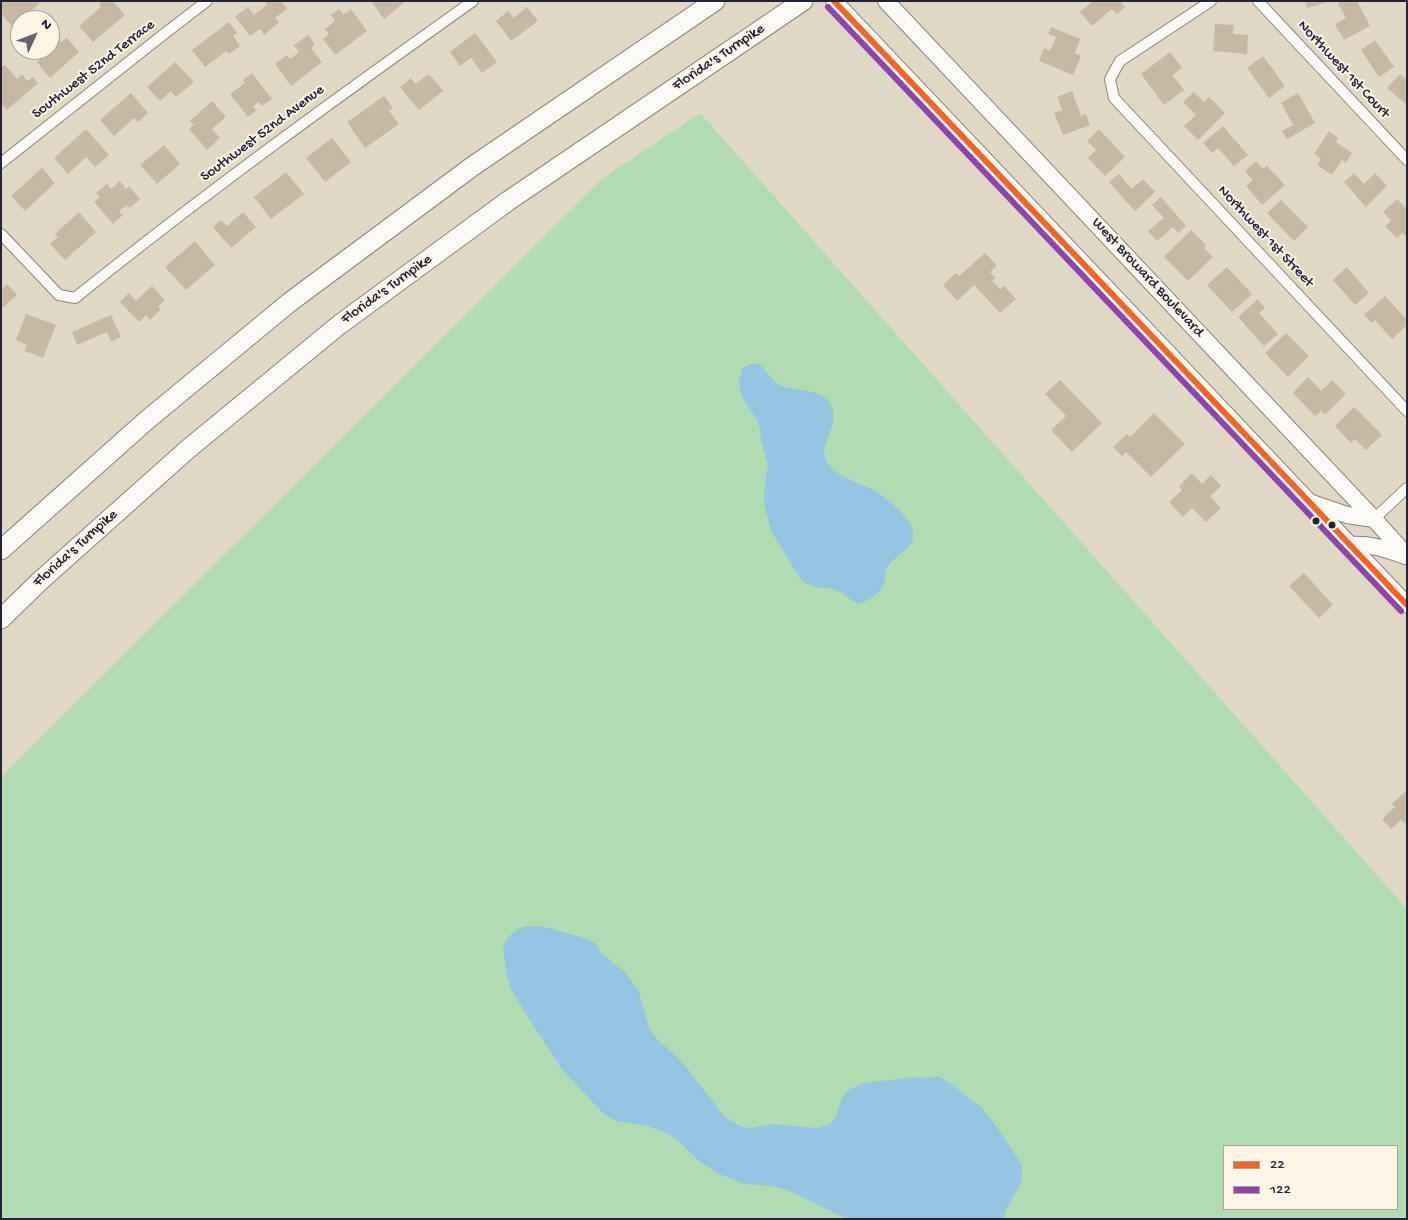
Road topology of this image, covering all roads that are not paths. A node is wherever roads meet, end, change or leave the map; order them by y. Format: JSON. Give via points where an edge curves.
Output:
{"nodes":[{"id":1,"x":207,"y":1,"type":"edge"},
{"id":2,"x":473,"y":1,"type":"edge"},
{"id":3,"x":715,"y":1,"type":"edge"},
{"id":4,"x":834,"y":1,"type":"edge"},
{"id":5,"x":886,"y":1,"type":"edge"},
{"id":6,"x":1211,"y":1,"type":"edge"},
{"id":7,"x":1258,"y":1,"type":"edge"},
{"id":8,"x":797,"y":5,"type":"edge"},
{"id":9,"x":1407,"y":160,"type":"edge"},
{"id":10,"x":1,"y":162,"type":"edge"},
{"id":11,"x":1,"y":234,"type":"edge"},
{"id":12,"x":1407,"y":411,"type":"edge"},
{"id":13,"x":1407,"y":488,"type":"edge"},
{"id":14,"x":1308,"y":501,"type":"junction"},
{"id":15,"x":1374,"y":519,"type":"junction"},
{"id":16,"x":1349,"y":544,"type":"junction"},
{"id":17,"x":1,"y":550,"type":"edge"},
{"id":18,"x":1407,"y":556,"type":"edge"},
{"id":19,"x":1407,"y":605,"type":"edge"},
{"id":20,"x":1,"y":619,"type":"edge"}],
"edges":[{"from":1,"to":10,"type":"street","name":"Southwest 52nd Terrace"},
{"from":2,"to":11,"type":"street","name":"Southwest 52nd Avenue","via":[[196,202],[75,298],[59,295]]},
{"from":3,"to":17,"type":"highway","via":[[473,166],[290,302],[147,420]]},
{"from":4,"to":14,"type":"main road"},
{"from":5,"to":15,"type":"main road","name":"West Broward Boulevard"},
{"from":6,"to":12,"type":"street","name":"Northwest 1st Street","via":[[1120,61],[1110,79],[1114,98]]},
{"from":7,"to":9,"type":"street","name":"Northwest 1st Court"},
{"from":8,"to":20,"type":"highway","name":"Florida's Turnpike","via":[[508,202],[339,325],[188,449]]},
{"from":13,"to":15,"type":"street"},
{"from":14,"to":15,"type":"main road","via":[[1347,515]]},
{"from":14,"to":16,"type":"main road"},
{"from":15,"to":18,"type":"main road","name":"West Broward Boulevard"},
{"from":16,"to":18,"type":"main road","via":[[1382,547]]},
{"from":16,"to":19,"type":"main road"}]}
